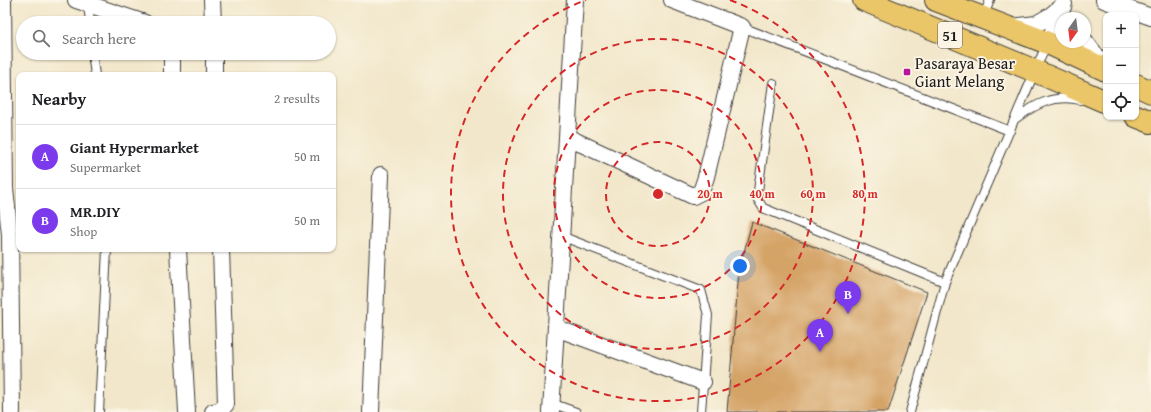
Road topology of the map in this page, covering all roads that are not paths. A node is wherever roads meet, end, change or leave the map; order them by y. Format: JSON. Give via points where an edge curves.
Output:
{"nodes":[{"id":1,"x":3,"y":0,"type":"edge"},
{"id":2,"x":212,"y":0,"type":"edge"},
{"id":3,"x":575,"y":0,"type":"edge"},
{"id":4,"x":672,"y":0,"type":"edge"},
{"id":5,"x":864,"y":0,"type":"edge"},
{"id":6,"x":936,"y":0,"type":"edge"},
{"id":7,"x":1104,"y":0,"type":"edge"},
{"id":8,"x":84,"y":1,"type":"edge"},
{"id":9,"x":1067,"y":7,"type":"edge"},
{"id":10,"x":986,"y":9,"type":"edge"},
{"id":11,"x":88,"y":16,"type":"edge"},
{"id":12,"x":126,"y":16,"type":"edge"},
{"id":13,"x":212,"y":16,"type":"edge"},
{"id":14,"x":1151,"y":17,"type":"edge"},
{"id":15,"x":742,"y":27,"type":"junction"},
{"id":16,"x":1005,"y":27,"type":"junction"},
{"id":17,"x":1048,"y":43,"type":"junction"},
{"id":18,"x":1090,"y":48,"type":"edge"},
{"id":19,"x":93,"y":60,"type":"edge"},
{"id":20,"x":172,"y":60,"type":"edge"},
{"id":21,"x":214,"y":60,"type":"edge"},
{"id":22,"x":1103,"y":61,"type":"edge"},
{"id":23,"x":1103,"y":69,"type":"edge"},
{"id":24,"x":1035,"y":71,"type":"junction"},
{"id":25,"x":95,"y":72,"type":"edge"},
{"id":26,"x":172,"y":72,"type":"edge"},
{"id":27,"x":214,"y":72,"type":"edge"},
{"id":28,"x":772,"y":83,"type":"dead end"},
{"id":29,"x":1139,"y":86,"type":"edge"},
{"id":30,"x":1151,"y":92,"type":"edge"},
{"id":31,"x":1103,"y":101,"type":"edge"},
{"id":32,"x":1103,"y":106,"type":"edge"},
{"id":33,"x":1139,"y":117,"type":"edge"},
{"id":34,"x":1015,"y":119,"type":"junction"},
{"id":35,"x":1151,"y":122,"type":"edge"},
{"id":36,"x":1010,"y":131,"type":"junction"},
{"id":37,"x":567,"y":137,"type":"junction"},
{"id":38,"x":381,"y":175,"type":"dead end"},
{"id":39,"x":3,"y":188,"type":"edge"},
{"id":40,"x":15,"y":234,"type":"edge"},
{"id":41,"x":561,"y":236,"type":"junction"},
{"id":42,"x":107,"y":252,"type":"edge"},
{"id":43,"x":178,"y":252,"type":"edge"},
{"id":44,"x":221,"y":252,"type":"edge"},
{"id":45,"x":945,"y":282,"type":"junction"},
{"id":46,"x":556,"y":328,"type":"junction"},
{"id":47,"x":702,"y":382,"type":"junction"},
{"id":48,"x":551,"y":407,"type":"edge"},
{"id":49,"x":222,"y":409,"type":"edge"},
{"id":50,"x":12,"y":412,"type":"edge"},
{"id":51,"x":99,"y":412,"type":"edge"},
{"id":52,"x":187,"y":412,"type":"edge"},
{"id":53,"x":371,"y":412,"type":"edge"},
{"id":54,"x":576,"y":412,"type":"edge"},
{"id":55,"x":701,"y":412,"type":"edge"},
{"id":56,"x":910,"y":412,"type":"edge"}],
"edges":[{"from":1,"to":39,"type":"street"},
{"from":2,"to":13,"type":"street"},
{"from":3,"to":37,"type":"street"},
{"from":4,"to":15,"type":"street"},
{"from":5,"to":24,"type":"highway","number":"51"},
{"from":6,"to":10,"type":"highway","number":"51"},
{"from":7,"to":14,"type":"street"},
{"from":8,"to":11,"type":"lane"},
{"from":8,"to":12,"type":"street"},
{"from":9,"to":16,"type":"street","via":[[1036,24]]},
{"from":9,"to":17,"type":"street"},
{"from":10,"to":16,"type":"highway","number":"51"},
{"from":15,"to":36,"type":"lane"},
{"from":15,"to":37,"type":"street","via":[[701,192],[693,196]]},
{"from":16,"to":17,"type":"highway","number":"51"},
{"from":17,"to":23,"type":"highway","number":"51"},
{"from":17,"to":24,"type":"lane"},
{"from":18,"to":22,"type":"street"},
{"from":19,"to":25,"type":"lane"},
{"from":20,"to":26,"type":"street"},
{"from":21,"to":27,"type":"street"},
{"from":24,"to":31,"type":"highway","number":"51"},
{"from":24,"to":34,"type":"lane"},
{"from":28,"to":45,"type":"lane","via":[[757,198],[764,208]]},
{"from":29,"to":30,"type":"highway"},
{"from":32,"to":34,"type":"lane","via":[[1071,98],[1051,99],[1036,105]]},
{"from":33,"to":35,"type":"highway"},
{"from":34,"to":36,"type":"lane"},
{"from":36,"to":45,"type":"lane"},
{"from":37,"to":41,"type":"street"},
{"from":38,"to":53,"type":"street"},
{"from":39,"to":40,"type":"street"},
{"from":40,"to":50,"type":"street"},
{"from":41,"to":46,"type":"street"},
{"from":41,"to":47,"type":"lane","via":[[701,290],[708,316]]},
{"from":42,"to":51,"type":"lane"},
{"from":43,"to":52,"type":"street"},
{"from":44,"to":49,"type":"street"},
{"from":45,"to":56,"type":"lane"},
{"from":46,"to":47,"type":"street"},
{"from":46,"to":48,"type":"street"},
{"from":47,"to":55,"type":"lane"},
{"from":48,"to":54,"type":"lane"}]}
